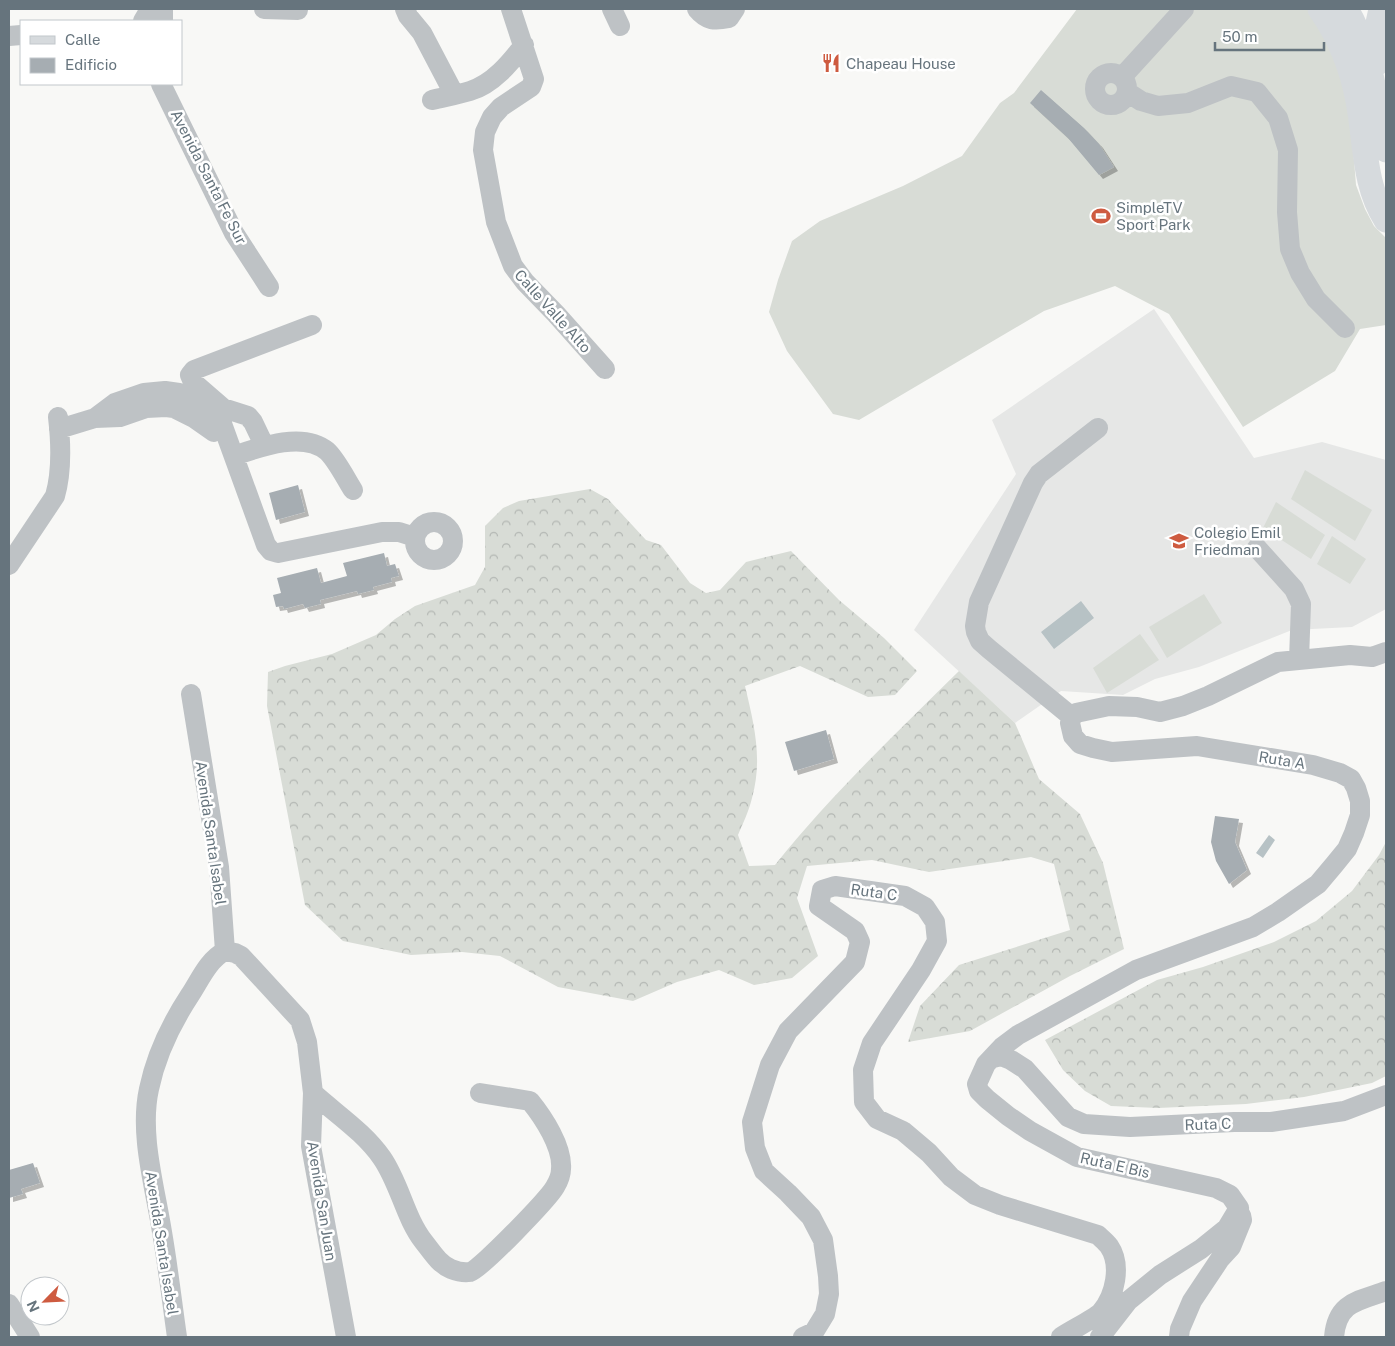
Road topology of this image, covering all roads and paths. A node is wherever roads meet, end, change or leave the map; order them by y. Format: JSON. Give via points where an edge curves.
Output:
{"nodes":[{"id":1,"x":150,"y":9,"type":"edge"},
{"id":2,"x":264,"y":9,"type":"edge"},
{"id":3,"x":406,"y":9,"type":"edge"},
{"id":4,"x":511,"y":9,"type":"edge"},
{"id":5,"x":697,"y":9,"type":"edge"},
{"id":6,"x":735,"y":9,"type":"edge"},
{"id":7,"x":1184,"y":9,"type":"edge"},
{"id":8,"x":1320,"y":9,"type":"edge"},
{"id":9,"x":1346,"y":9,"type":"edge"},
{"id":10,"x":1367,"y":9,"type":"edge"},
{"id":11,"x":1381,"y":9,"type":"edge"},
{"id":12,"x":298,"y":10,"type":"edge"},
{"id":13,"x":144,"y":20,"type":"edge"},
{"id":14,"x":1359,"y":37,"type":"junction"},
{"id":15,"x":524,"y":46,"type":"junction"},
{"id":16,"x":164,"y":86,"type":"edge"},
{"id":17,"x":454,"y":94,"type":"junction"},
{"id":18,"x":1367,"y":99,"type":"junction"},
{"id":19,"x":432,"y":100,"type":"dead end"},
{"id":20,"x":1386,"y":150,"type":"edge"},
{"id":21,"x":1386,"y":220,"type":"edge"},
{"id":22,"x":269,"y":287,"type":"dead end"},
{"id":23,"x":312,"y":325,"type":"dead end"},
{"id":24,"x":1345,"y":328,"type":"dead end"},
{"id":25,"x":605,"y":369,"type":"dead end"},
{"id":26,"x":1098,"y":428,"type":"dead end"},
{"id":27,"x":264,"y":445,"type":"junction"},
{"id":28,"x":231,"y":448,"type":"junction"},
{"id":29,"x":353,"y":490,"type":"dead end"},
{"id":30,"x":415,"y":537,"type":"dead end"},
{"id":31,"x":1257,"y":548,"type":"dead end"},
{"id":32,"x":9,"y":566,"type":"edge"},
{"id":33,"x":1386,"y":652,"type":"edge"},
{"id":34,"x":1300,"y":660,"type":"junction"},
{"id":35,"x":191,"y":694,"type":"dead end"},
{"id":36,"x":1072,"y":717,"type":"junction"},
{"id":37,"x":225,"y":951,"type":"junction"},
{"id":38,"x":993,"y":1058,"type":"junction"},
{"id":39,"x":313,"y":1093,"type":"junction"},
{"id":40,"x":480,"y":1093,"type":"dead end"},
{"id":41,"x":1386,"y":1095,"type":"edge"},
{"id":42,"x":1239,"y":1208,"type":"junction"},
{"id":43,"x":1386,"y":1291,"type":"edge"},
{"id":44,"x":9,"y":1304,"type":"edge"},
{"id":45,"x":30,"y":1337,"type":"edge"},
{"id":46,"x":176,"y":1337,"type":"edge"},
{"id":47,"x":346,"y":1337,"type":"edge"},
{"id":48,"x":803,"y":1337,"type":"edge"},
{"id":49,"x":1061,"y":1337,"type":"edge"},
{"id":50,"x":1100,"y":1337,"type":"edge"},
{"id":51,"x":1179,"y":1337,"type":"edge"},
{"id":52,"x":1334,"y":1337,"type":"edge"}],
"edges":[{"from":1,"to":13,"type":"street"},
{"from":2,"to":12,"type":"street"},
{"from":3,"to":17,"type":"street"},
{"from":4,"to":15,"type":"street","name":"Calle Valle Alto"},
{"from":5,"to":6,"type":"street","via":[[715,21],[729,18]]},
{"from":7,"to":24,"type":"street","via":[[1125,84],[1141,100],[1158,106],[1188,103],[1231,86],[1257,92],[1278,118],[1288,150],[1290,249],[1316,299]]},
{"from":8,"to":18,"type":"main road","via":[[1338,38]]},
{"from":9,"to":14,"type":"main road"},
{"from":10,"to":14,"type":"main road"},
{"from":11,"to":18,"type":"main road"},
{"from":14,"to":18,"type":"main road","via":[[1367,59]]},
{"from":15,"to":17,"type":"street","via":[[496,76],[472,91]]},
{"from":15,"to":25,"type":"street","name":"Calle Valle Alto","via":[[534,79],[531,87],[501,107],[485,132],[483,150],[496,222],[513,266]]},
{"from":16,"to":22,"type":"street","name":"Avenida Santa Fe Sur","via":[[234,233]]},
{"from":17,"to":19,"type":"street"},
{"from":18,"to":20,"type":"main road"},
{"from":18,"to":21,"type":"main road","via":[[1368,178]]},
{"from":23,"to":27,"type":"street","via":[[194,370],[190,375],[193,382],[223,408],[248,416]]},
{"from":26,"to":36,"type":"street","via":[[1039,474],[1033,483],[979,602],[975,626],[980,641],[989,650]]},
{"from":27,"to":28,"type":"street"},
{"from":27,"to":29,"type":"street","via":[[313,442],[328,452]]},
{"from":28,"to":30,"type":"street","via":[[271,551],[278,553],[382,532],[399,532]]},
{"from":28,"to":32,"type":"street","via":[[165,391],[144,393],[115,402],[95,418],[58,422],[59,484]]},
{"from":31,"to":34,"type":"street","via":[[1294,588],[1301,604]]},
{"from":33,"to":34,"type":"street","via":[[1372,657],[1350,655]]},
{"from":34,"to":36,"type":"street","via":[[1278,662],[1208,696],[1160,712],[1109,706],[1076,713]]},
{"from":35,"to":37,"type":"street","name":"Avenida Santa Isabel","via":[[219,867]]},
{"from":36,"to":38,"type":"street","name":"Ruta A","via":[[1073,736],[1080,744],[1112,752],[1197,746],[1313,765],[1340,773],[1351,779],[1356,788],[1360,815],[1347,849],[1318,884],[1278,912],[1253,927],[1136,970],[1018,1035]]},
{"from":37,"to":39,"type":"street","name":"Avenida San Juan","via":[[241,956],[300,1020],[307,1042]]},
{"from":37,"to":46,"type":"street","name":"Avenida Santa Isabel","via":[[213,960],[174,1020],[159,1053],[148,1090],[148,1150],[163,1233]]},
{"from":38,"to":41,"type":"street","name":"Ruta C","via":[[1001,1056],[1025,1069],[1068,1117],[1084,1124],[1130,1127],[1271,1122],[1344,1110]]},
{"from":38,"to":42,"type":"street","name":"Ruta E Bis","via":[[986,1064],[977,1084],[979,1091],[1030,1131],[1077,1157],[1216,1188],[1230,1195]]},
{"from":39,"to":40,"type":"street","via":[[361,1134],[382,1158],[418,1235],[440,1263],[450,1269],[470,1272],[496,1252],[534,1211],[555,1187],[562,1170],[550,1131],[530,1101]]},
{"from":39,"to":47,"type":"street","name":"Avenida San Juan","via":[[311,1146]]},
{"from":42,"to":50,"type":"street","via":[[1227,1228],[1128,1301]]},
{"from":42,"to":51,"type":"street","via":[[1242,1220],[1231,1247],[1192,1301]]},
{"from":43,"to":52,"type":"street","via":[[1351,1303],[1339,1316]]},
{"from":44,"to":45,"type":"street"},
{"from":48,"to":49,"type":"street","name":"Ruta C","via":[[814,1332],[825,1314],[829,1294],[823,1240],[811,1217],[764,1171],[755,1148],[752,1122],[770,1065],[788,1030],[855,962],[860,942],[856,931],[819,906],[822,890],[835,886],[905,896],[925,907],[936,932],[937,941],[921,970],[872,1043],[863,1070],[864,1102],[877,1119],[903,1131],[975,1195],[1000,1206],[1098,1235],[1110,1247],[1116,1275],[1112,1294],[1100,1313]]}]}
